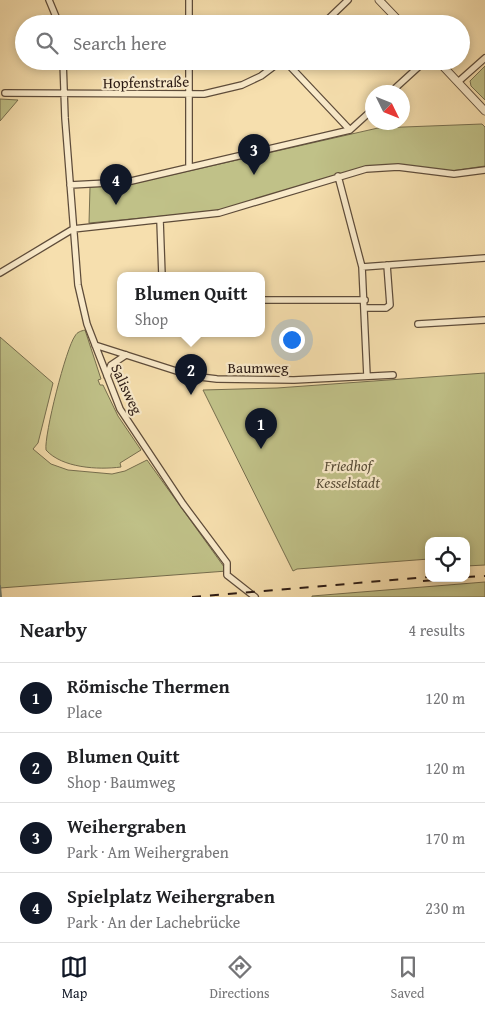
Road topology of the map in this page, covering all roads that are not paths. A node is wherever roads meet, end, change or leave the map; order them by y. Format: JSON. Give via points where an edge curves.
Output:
{"nodes":[{"id":1,"x":49,"y":0,"type":"edge"},
{"id":2,"x":189,"y":0,"type":"edge"},
{"id":3,"x":348,"y":0,"type":"edge"},
{"id":4,"x":379,"y":0,"type":"edge"},
{"id":5,"x":55,"y":15,"type":"edge"},
{"id":6,"x":189,"y":15,"type":"edge"},
{"id":7,"x":332,"y":15,"type":"edge"},
{"id":8,"x":393,"y":15,"type":"edge"},
{"id":9,"x":485,"y":58,"type":"edge"},
{"id":10,"x":63,"y":70,"type":"edge"},
{"id":11,"x":189,"y":70,"type":"edge"},
{"id":12,"x":268,"y":70,"type":"edge"},
{"id":13,"x":292,"y":70,"type":"edge"},
{"id":14,"x":415,"y":70,"type":"edge"},
{"id":15,"x":447,"y":70,"type":"edge"},
{"id":16,"x":458,"y":82,"type":"junction"},
{"id":17,"x":399,"y":85,"type":"edge"},
{"id":18,"x":5,"y":93,"type":"dead end"},
{"id":19,"x":188,"y":94,"type":"junction"},
{"id":20,"x":64,"y":95,"type":"junction"},
{"id":21,"x":485,"y":111,"type":"edge"},
{"id":22,"x":365,"y":116,"type":"edge"},
{"id":23,"x":350,"y":130,"type":"junction"},
{"id":24,"x":189,"y":167,"type":"junction"},
{"id":25,"x":485,"y":170,"type":"edge"},
{"id":26,"x":338,"y":176,"type":"junction"},
{"id":27,"x":70,"y":185,"type":"junction"},
{"id":28,"x":160,"y":220,"type":"junction"},
{"id":29,"x":73,"y":229,"type":"junction"},
{"id":30,"x":485,"y":258,"type":"edge"},
{"id":31,"x":388,"y":265,"type":"junction"},
{"id":32,"x":362,"y":267,"type":"junction"},
{"id":33,"x":162,"y":272,"type":"edge"},
{"id":34,"x":0,"y":273,"type":"edge"},
{"id":35,"x":265,"y":300,"type":"edge"},
{"id":36,"x":364,"y":300,"type":"junction"},
{"id":37,"x":365,"y":308,"type":"junction"},
{"id":38,"x":485,"y":320,"type":"edge"},
{"id":39,"x":418,"y":324,"type":"dead end"},
{"id":40,"x":95,"y":345,"type":"junction"},
{"id":41,"x":126,"y":356,"type":"junction"},
{"id":42,"x":393,"y":375,"type":"dead end"},
{"id":43,"x":367,"y":376,"type":"junction"},
{"id":44,"x":107,"y":378,"type":"junction"},
{"id":45,"x":254,"y":597,"type":"edge"}],
"edges":[{"from":1,"to":5,"type":"street"},
{"from":2,"to":6,"type":"street"},
{"from":3,"to":7,"type":"street"},
{"from":4,"to":8,"type":"street"},
{"from":9,"to":16,"type":"street"},
{"from":10,"to":20,"type":"street","name":"Salisweg"},
{"from":11,"to":19,"type":"street"},
{"from":12,"to":19,"type":"street","name":"Hopfenstraße","via":[[242,85]]},
{"from":13,"to":23,"type":"street"},
{"from":14,"to":17,"type":"street"},
{"from":15,"to":16,"type":"street"},
{"from":16,"to":21,"type":"street"},
{"from":18,"to":20,"type":"street","name":"Hopfenstraße"},
{"from":19,"to":20,"type":"street","name":"Hopfenstraße"},
{"from":19,"to":24,"type":"street"},
{"from":20,"to":27,"type":"street","name":"Salisweg"},
{"from":22,"to":23,"type":"street"},
{"from":23,"to":24,"type":"street"},
{"from":24,"to":27,"type":"street","via":[[127,182]]},
{"from":25,"to":26,"type":"street","via":[[446,174],[381,168]]},
{"from":26,"to":28,"type":"street","via":[[238,209]]},
{"from":26,"to":32,"type":"street"},
{"from":27,"to":29,"type":"street","name":"Salisweg"},
{"from":28,"to":29,"type":"street"},
{"from":28,"to":33,"type":"street"},
{"from":29,"to":34,"type":"street"},
{"from":29,"to":40,"type":"street","name":"Salisweg","via":[[80,298]]},
{"from":30,"to":31,"type":"street"},
{"from":31,"to":32,"type":"street"},
{"from":31,"to":37,"type":"street","via":[[390,305],[386,308]]},
{"from":32,"to":36,"type":"street"},
{"from":35,"to":36,"type":"street"},
{"from":36,"to":37,"type":"street"},
{"from":37,"to":43,"type":"street"},
{"from":38,"to":39,"type":"street"},
{"from":40,"to":41,"type":"street","name":"Baumweg"},
{"from":40,"to":44,"type":"street","name":"Salisweg"},
{"from":41,"to":43,"type":"street","name":"Baumweg","via":[[192,376],[217,380]]},
{"from":41,"to":44,"type":"street","via":[[111,365]]},
{"from":42,"to":43,"type":"street","name":"Baumweg"},
{"from":44,"to":45,"type":"street","name":"Salisweg","via":[[120,409],[227,563],[227,575]]}]}
